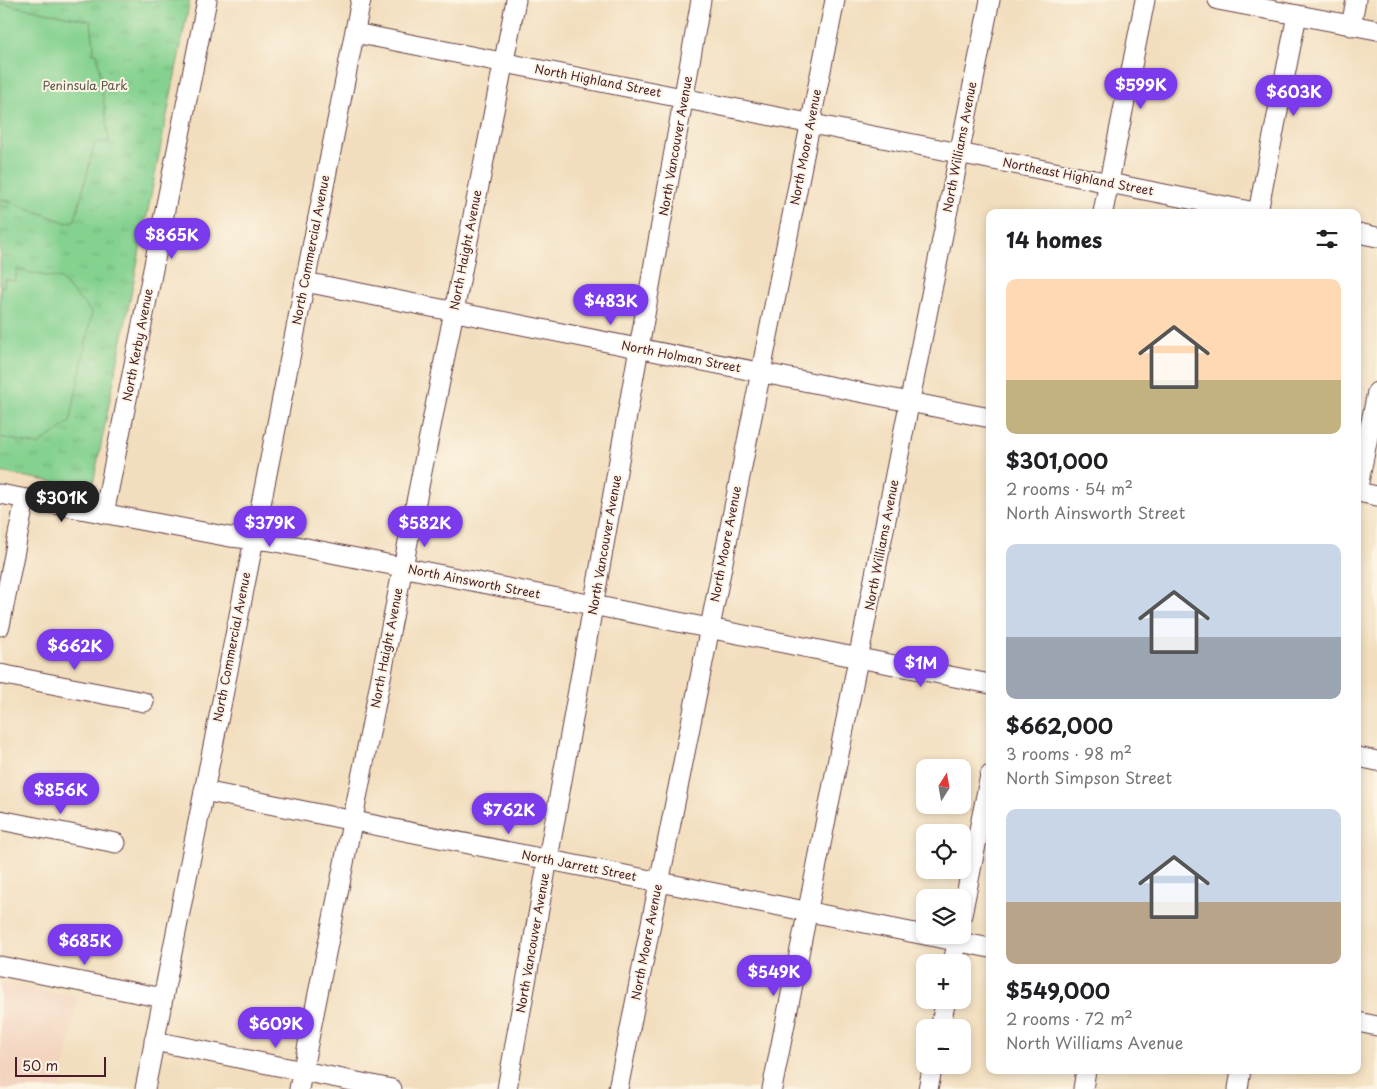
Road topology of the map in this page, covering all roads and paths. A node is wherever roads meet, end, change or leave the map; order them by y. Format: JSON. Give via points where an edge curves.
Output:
{"nodes":[{"id":1,"x":207,"y":0,"type":"edge"},
{"id":2,"x":361,"y":0,"type":"edge"},
{"id":3,"x":516,"y":0,"type":"edge"},
{"id":4,"x":702,"y":0,"type":"edge"},
{"id":5,"x":835,"y":0,"type":"edge"},
{"id":6,"x":990,"y":0,"type":"edge"},
{"id":7,"x":1145,"y":0,"type":"edge"},
{"id":8,"x":1218,"y":0,"type":"edge"},
{"id":9,"x":1356,"y":0,"type":"edge"},
{"id":10,"x":1297,"y":15,"type":"junction"},
{"id":11,"x":1351,"y":26,"type":"junction"},
{"id":12,"x":1377,"y":30,"type":"edge"},
{"id":13,"x":354,"y":33,"type":"junction"},
{"id":14,"x":504,"y":62,"type":"junction"},
{"id":15,"x":684,"y":99,"type":"junction"},
{"id":16,"x":811,"y":124,"type":"junction"},
{"id":17,"x":959,"y":154,"type":"junction"},
{"id":18,"x":1109,"y":184,"type":"junction"},
{"id":19,"x":1104,"y":209,"type":"edge"},
{"id":20,"x":1240,"y":209,"type":"edge"},
{"id":21,"x":1257,"y":209,"type":"edge"},
{"id":22,"x":1361,"y":233,"type":"edge"},
{"id":23,"x":1377,"y":236,"type":"edge"},
{"id":24,"x":305,"y":282,"type":"junction"},
{"id":25,"x":454,"y":312,"type":"junction"},
{"id":26,"x":640,"y":349,"type":"junction"},
{"id":27,"x":760,"y":373,"type":"junction"},
{"id":28,"x":1377,"y":392,"type":"edge"},
{"id":29,"x":910,"y":402,"type":"junction"},
{"id":30,"x":986,"y":417,"type":"edge"},
{"id":31,"x":1361,"y":472,"type":"edge"},
{"id":32,"x":1361,"y":493,"type":"edge"},
{"id":33,"x":0,"y":494,"type":"edge"},
{"id":34,"x":1377,"y":496,"type":"edge"},
{"id":35,"x":25,"y":499,"type":"junction"},
{"id":36,"x":104,"y":514,"type":"junction"},
{"id":37,"x":254,"y":539,"type":"junction"},
{"id":38,"x":404,"y":567,"type":"junction"},
{"id":39,"x":594,"y":605,"type":"junction"},
{"id":40,"x":0,"y":626,"type":"edge"},
{"id":41,"x":710,"y":628,"type":"junction"},
{"id":42,"x":859,"y":658,"type":"junction"},
{"id":43,"x":0,"y":674,"type":"edge"},
{"id":44,"x":986,"y":683,"type":"edge"},
{"id":45,"x":144,"y":702,"type":"dead end"},
{"id":46,"x":1361,"y":758,"type":"edge"},
{"id":47,"x":1377,"y":761,"type":"edge"},
{"id":48,"x":204,"y":791,"type":"junction"},
{"id":49,"x":986,"y":795,"type":"edge"},
{"id":50,"x":0,"y":820,"type":"edge"},
{"id":51,"x":353,"y":821,"type":"junction"},
{"id":52,"x":116,"y":843,"type":"dead end"},
{"id":53,"x":548,"y":860,"type":"junction"},
{"id":54,"x":659,"y":882,"type":"junction"},
{"id":55,"x":967,"y":889,"type":"edge"},
{"id":56,"x":808,"y":912,"type":"junction"},
{"id":57,"x":916,"y":931,"type":"edge"},
{"id":58,"x":971,"y":942,"type":"edge"},
{"id":59,"x":986,"y":947,"type":"edge"},
{"id":60,"x":0,"y":966,"type":"edge"},
{"id":61,"x":163,"y":998,"type":"junction"},
{"id":62,"x":1361,"y":1023,"type":"edge"},
{"id":63,"x":1377,"y":1026,"type":"edge"},
{"id":64,"x":154,"y":1041,"type":"junction"},
{"id":65,"x":931,"y":1074,"type":"edge"},
{"id":66,"x":1085,"y":1074,"type":"edge"},
{"id":67,"x":1240,"y":1074,"type":"edge"},
{"id":68,"x":301,"y":1080,"type":"edge"},
{"id":69,"x":145,"y":1089,"type":"edge"},
{"id":70,"x":392,"y":1089,"type":"edge"},
{"id":71,"x":507,"y":1089,"type":"edge"},
{"id":72,"x":618,"y":1089,"type":"edge"},
{"id":73,"x":772,"y":1089,"type":"edge"},
{"id":74,"x":928,"y":1089,"type":"edge"},
{"id":75,"x":1083,"y":1089,"type":"edge"},
{"id":76,"x":1238,"y":1089,"type":"edge"}],
"edges":[{"from":1,"to":36,"type":"street","name":"North Kerby Avenue"},
{"from":2,"to":13,"type":"street","name":"North Commercial Avenue"},
{"from":3,"to":14,"type":"street","name":"North Haight Avenue"},
{"from":4,"to":15,"type":"street","name":"North Vancouver Avenue"},
{"from":5,"to":16,"type":"street","name":"North Moore Avenue"},
{"from":6,"to":17,"type":"street","name":"North Williams Avenue"},
{"from":7,"to":18,"type":"street"},
{"from":8,"to":10,"type":"street"},
{"from":9,"to":11,"type":"street"},
{"from":10,"to":11,"type":"street"},
{"from":10,"to":21,"type":"street"},
{"from":11,"to":12,"type":"street"},
{"from":13,"to":14,"type":"street","name":"North Highland Street"},
{"from":13,"to":24,"type":"street","name":"North Commercial Avenue"},
{"from":14,"to":15,"type":"street","name":"North Highland Street"},
{"from":14,"to":25,"type":"street","name":"North Haight Avenue"},
{"from":15,"to":16,"type":"street","name":"North Highland Street"},
{"from":15,"to":26,"type":"street","name":"North Vancouver Avenue"},
{"from":16,"to":17,"type":"street","name":"North Highland Street"},
{"from":16,"to":27,"type":"street","name":"North Moore Avenue"},
{"from":17,"to":18,"type":"street","name":"Northeast Highland Street"},
{"from":17,"to":29,"type":"street","name":"North Williams Avenue"},
{"from":18,"to":19,"type":"street"},
{"from":18,"to":20,"type":"street","name":"Northeast Highland Street"},
{"from":22,"to":23,"type":"street"},
{"from":24,"to":25,"type":"street","name":"North Holman Street"},
{"from":24,"to":37,"type":"street","name":"North Commercial Avenue"},
{"from":25,"to":26,"type":"street","name":"North Holman Street"},
{"from":25,"to":38,"type":"street","name":"North Haight Avenue"},
{"from":26,"to":27,"type":"street","name":"North Holman Street"},
{"from":26,"to":39,"type":"street","name":"North Vancouver Avenue"},
{"from":27,"to":29,"type":"street","name":"North Holman Street"},
{"from":27,"to":41,"type":"street","name":"North Moore Avenue"},
{"from":28,"to":31,"type":"street"},
{"from":29,"to":30,"type":"street","name":"North Holman Street"},
{"from":29,"to":42,"type":"street","name":"North Williams Avenue"},
{"from":32,"to":34,"type":"street"},
{"from":33,"to":35,"type":"street","name":"North Ainsworth Street"},
{"from":35,"to":36,"type":"street","name":"North Ainsworth Street"},
{"from":35,"to":40,"type":"street"},
{"from":36,"to":37,"type":"street","name":"North Ainsworth Street"},
{"from":37,"to":38,"type":"street","name":"North Ainsworth Street"},
{"from":37,"to":48,"type":"street","name":"North Commercial Avenue"},
{"from":38,"to":39,"type":"street","name":"North Ainsworth Street"},
{"from":38,"to":51,"type":"street","name":"North Haight Avenue"},
{"from":39,"to":41,"type":"street","name":"North Ainsworth Street"},
{"from":39,"to":53,"type":"street","name":"North Vancouver Avenue"},
{"from":41,"to":42,"type":"street","name":"North Ainsworth Street"},
{"from":41,"to":54,"type":"street","name":"North Moore Avenue"},
{"from":42,"to":44,"type":"street","name":"North Ainsworth Street"},
{"from":42,"to":56,"type":"street","name":"North Williams Avenue"},
{"from":43,"to":45,"type":"street"},
{"from":46,"to":47,"type":"street"},
{"from":48,"to":51,"type":"street","name":"North Jarrett Street"},
{"from":48,"to":61,"type":"street","name":"North Commercial Avenue"},
{"from":49,"to":55,"type":"street"},
{"from":50,"to":52,"type":"street"},
{"from":51,"to":53,"type":"street","name":"North Jarrett Street"},
{"from":51,"to":68,"type":"street","name":"North Haight Avenue"},
{"from":53,"to":54,"type":"street","name":"North Jarrett Street"},
{"from":53,"to":71,"type":"street","name":"North Vancouver Avenue"},
{"from":54,"to":56,"type":"street","name":"North Jarrett Street"},
{"from":54,"to":72,"type":"street","name":"North Moore Avenue"},
{"from":56,"to":57,"type":"street","name":"North Jarrett Street"},
{"from":56,"to":73,"type":"street","name":"North Williams Avenue"},
{"from":58,"to":59,"type":"street","name":"North Jarrett Street"},
{"from":60,"to":61,"type":"street"},
{"from":61,"to":64,"type":"street","name":"North Commercial Avenue"},
{"from":62,"to":63,"type":"street"},
{"from":64,"to":68,"type":"street"},
{"from":64,"to":69,"type":"street","name":"North Commercial Avenue"},
{"from":65,"to":74,"type":"street"},
{"from":66,"to":75,"type":"street"},
{"from":67,"to":76,"type":"street"},
{"from":68,"to":70,"type":"street"}]}
